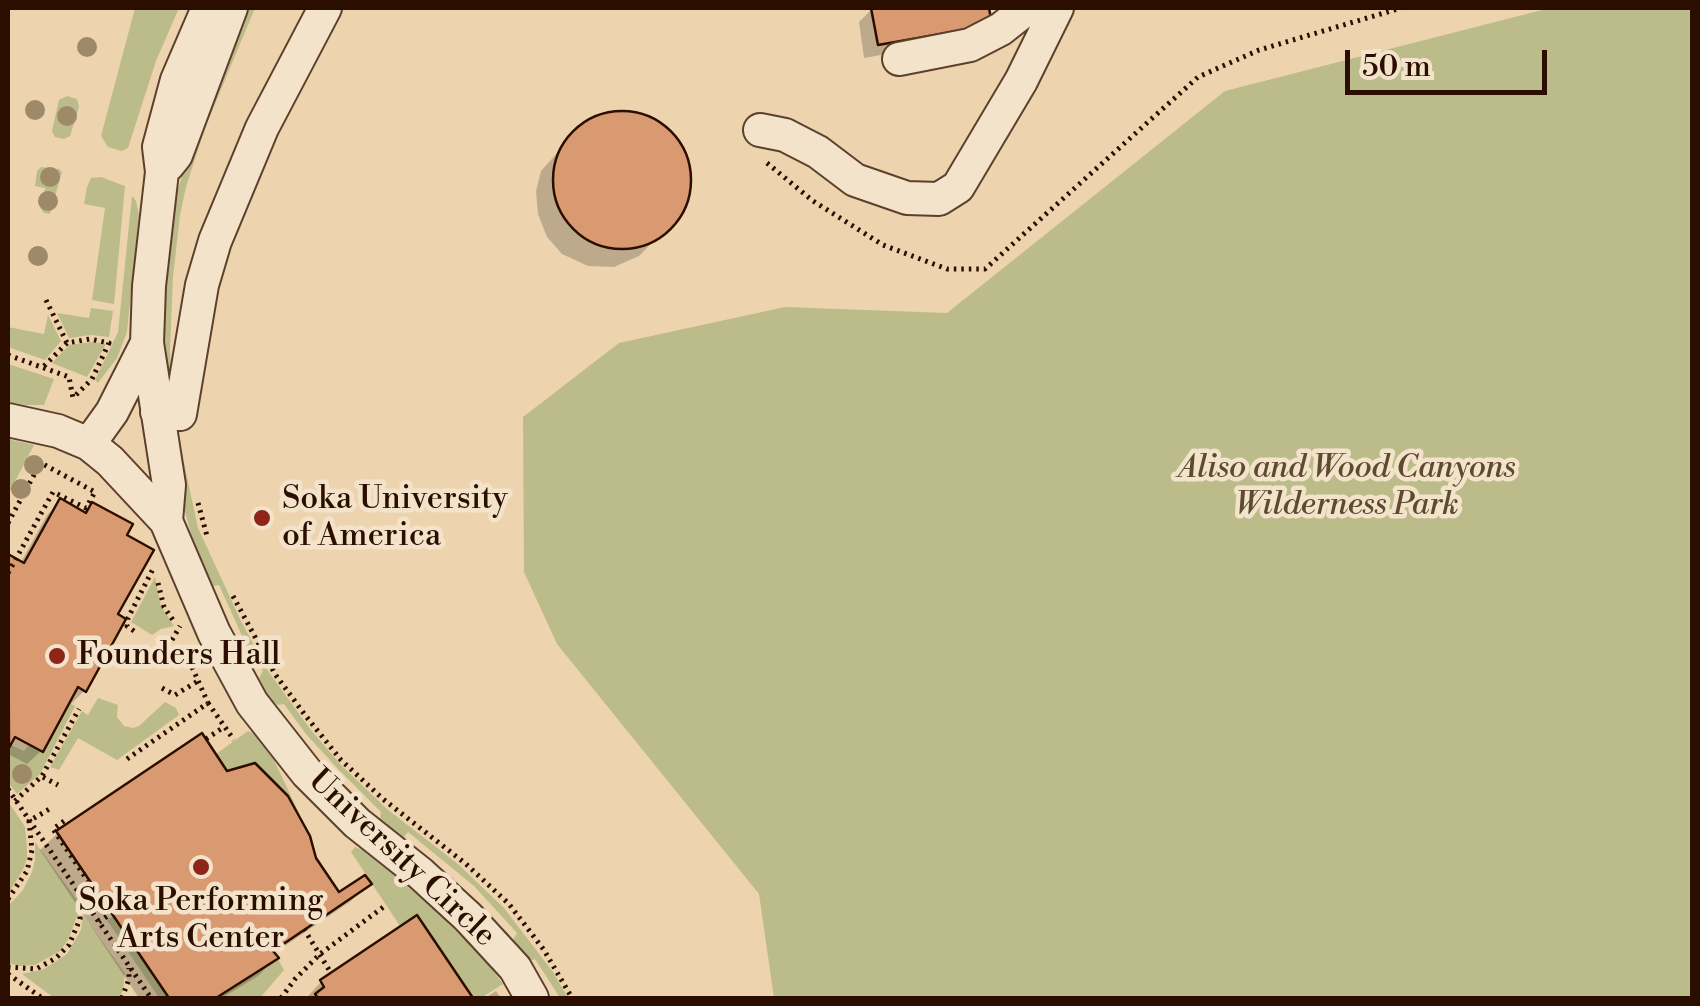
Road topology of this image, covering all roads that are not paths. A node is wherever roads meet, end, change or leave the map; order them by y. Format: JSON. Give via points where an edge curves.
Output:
{"nodes":[{"id":1,"x":208,"y":8,"type":"edge"},
{"id":2,"x":231,"y":8,"type":"edge"},
{"id":3,"x":325,"y":8,"type":"edge"},
{"id":4,"x":1036,"y":8,"type":"edge"},
{"id":5,"x":1057,"y":8,"type":"edge"},
{"id":6,"x":899,"y":59,"type":"dead end"},
{"id":7,"x":760,"y":130,"type":"road end"},
{"id":8,"x":162,"y":172,"type":"junction"},
{"id":9,"x":147,"y":343,"type":"junction"},
{"id":10,"x":168,"y":413,"type":"junction"},
{"id":11,"x":8,"y":420,"type":"edge"},
{"id":12,"x":89,"y":444,"type":"junction"},
{"id":13,"x":166,"y":522,"type":"junction"},
{"id":14,"x":532,"y":998,"type":"edge"}],
"edges":[{"from":1,"to":8,"type":"street","via":[[168,109],[159,147]]},
{"from":2,"to":8,"type":"street","via":[[176,156]]},
{"from":3,"to":10,"type":"street","via":[[262,128],[215,241]]},
{"from":4,"to":6,"type":"street","via":[[970,45]]},
{"from":5,"to":7,"type":"street","via":[[958,187],[939,199],[907,198],[854,180],[818,152]]},
{"from":8,"to":9,"type":"street"},
{"from":9,"to":10,"type":"street"},
{"from":9,"to":12,"type":"street"},
{"from":10,"to":13,"type":"street"},
{"from":11,"to":12,"type":"street","name":"University Circle"},
{"from":12,"to":13,"type":"street","name":"University Circle"},
{"from":13,"to":14,"type":"street","name":"University Circle","via":[[252,703],[356,823],[468,917],[515,968]]}]}
